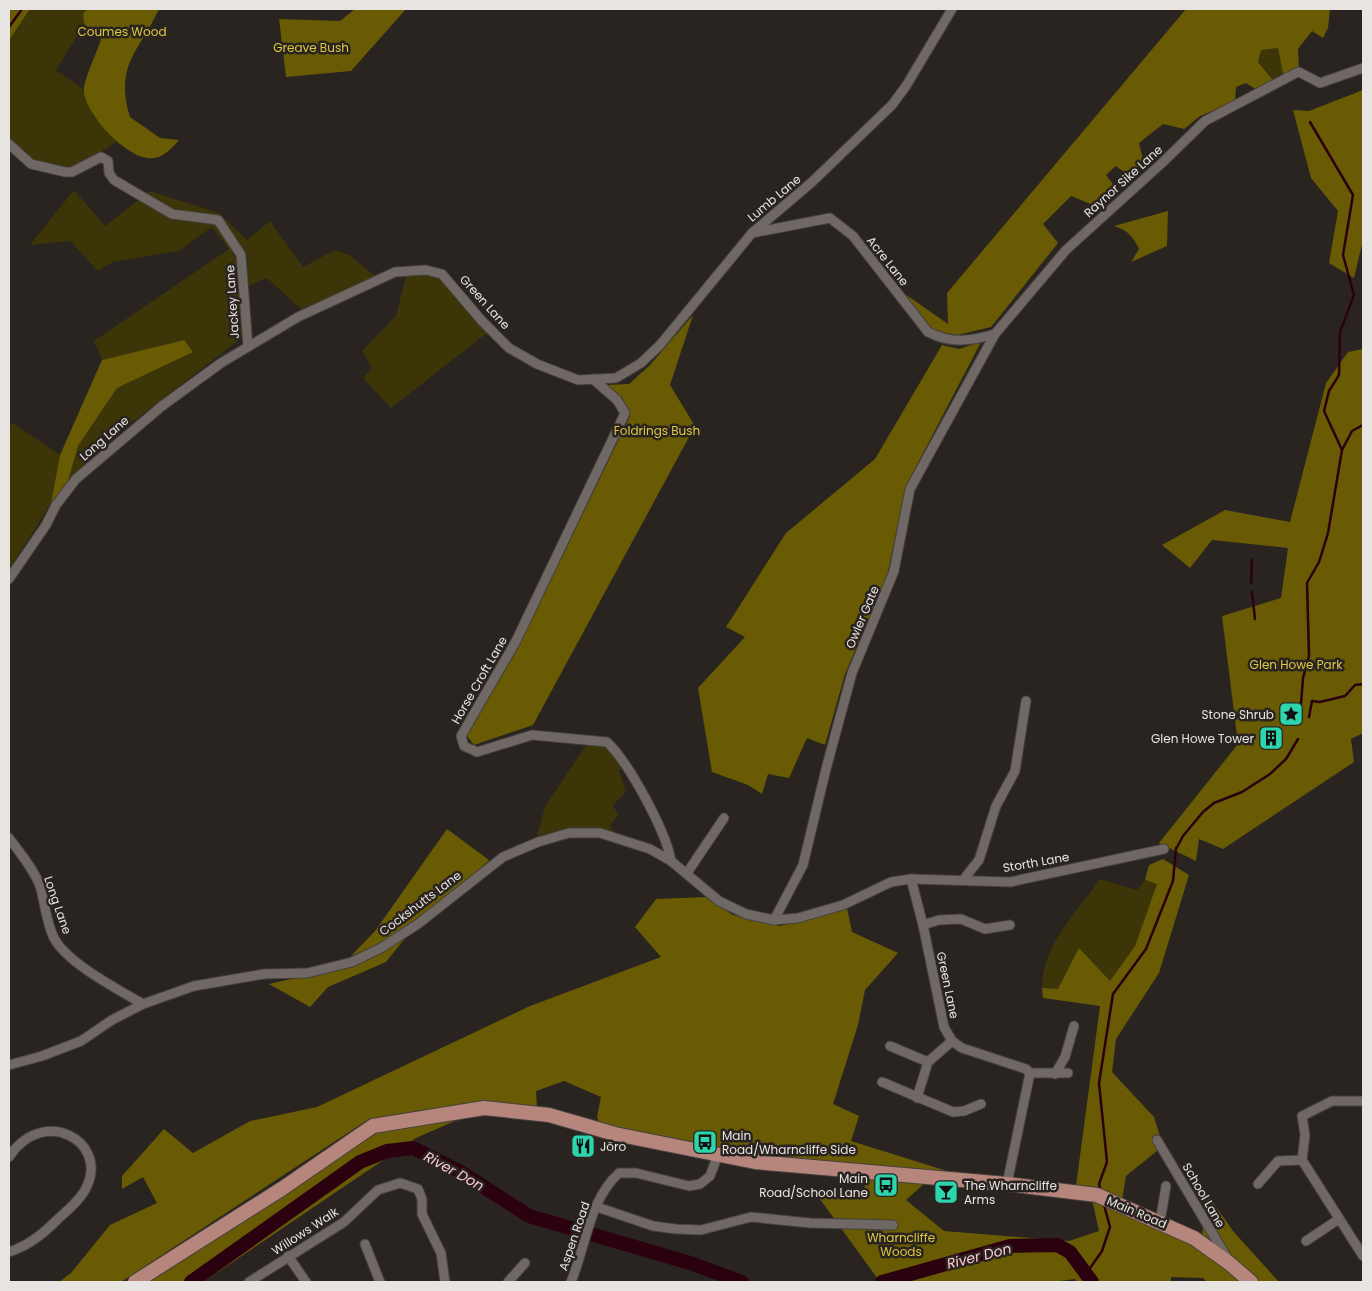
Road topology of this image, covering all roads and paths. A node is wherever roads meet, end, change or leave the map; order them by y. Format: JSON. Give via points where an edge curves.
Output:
{"nodes":[{"id":1,"x":952,"y":9,"type":"edge"},
{"id":2,"x":1363,"y":68,"type":"edge"},
{"id":3,"x":9,"y":144,"type":"edge"},
{"id":4,"x":752,"y":233,"type":"junction"},
{"id":5,"x":995,"y":334,"type":"junction"},
{"id":6,"x":248,"y":346,"type":"junction"},
{"id":7,"x":593,"y":379,"type":"junction"},
{"id":8,"x":9,"y":580,"type":"edge"},
{"id":9,"x":1026,"y":701,"type":"dead end"},
{"id":10,"x":724,"y":818,"type":"dead end"},
{"id":11,"x":9,"y":838,"type":"edge"},
{"id":12,"x":1164,"y":849,"type":"dead end"},
{"id":13,"x":671,"y":861,"type":"junction"},
{"id":14,"x":686,"y":873,"type":"junction"},
{"id":15,"x":911,"y":880,"type":"junction"},
{"id":16,"x":963,"y":880,"type":"junction"},
{"id":17,"x":774,"y":920,"type":"junction"},
{"id":18,"x":923,"y":925,"type":"junction"},
{"id":19,"x":1010,"y":925,"type":"dead end"},
{"id":20,"x":143,"y":1004,"type":"junction"},
{"id":21,"x":1074,"y":1026,"type":"dead end"},
{"id":22,"x":952,"y":1041,"type":"junction"},
{"id":23,"x":890,"y":1046,"type":"dead end"},
{"id":24,"x":928,"y":1062,"type":"junction"},
{"id":25,"x":9,"y":1065,"type":"edge"},
{"id":26,"x":1030,"y":1073,"type":"junction"},
{"id":27,"x":1068,"y":1073,"type":"dead end"},
{"id":28,"x":1055,"y":1074,"type":"junction"},
{"id":29,"x":882,"y":1082,"type":"dead end"},
{"id":30,"x":916,"y":1098,"type":"junction"},
{"id":31,"x":1363,"y":1101,"type":"edge"},
{"id":32,"x":982,"y":1104,"type":"dead end"},
{"id":33,"x":1157,"y":1140,"type":"dead end"},
{"id":34,"x":718,"y":1155,"type":"junction"},
{"id":35,"x":9,"y":1157,"type":"edge"},
{"id":36,"x":1302,"y":1160,"type":"junction"},
{"id":37,"x":1006,"y":1184,"type":"junction"},
{"id":38,"x":1258,"y":1184,"type":"dead end"},
{"id":39,"x":1166,"y":1186,"type":"dead end"},
{"id":40,"x":595,"y":1210,"type":"junction"},
{"id":41,"x":1339,"y":1219,"type":"junction"},
{"id":42,"x":1160,"y":1222,"type":"junction"},
{"id":43,"x":893,"y":1224,"type":"dead end"},
{"id":44,"x":1306,"y":1241,"type":"dead end"},
{"id":45,"x":365,"y":1244,"type":"dead end"},
{"id":46,"x":9,"y":1252,"type":"edge"},
{"id":47,"x":1362,"y":1252,"type":"edge"},
{"id":48,"x":288,"y":1256,"type":"junction"},
{"id":49,"x":525,"y":1263,"type":"dead end"},
{"id":50,"x":1229,"y":1263,"type":"junction"},
{"id":51,"x":135,"y":1282,"type":"edge"},
{"id":52,"x":249,"y":1282,"type":"edge"},
{"id":53,"x":306,"y":1282,"type":"edge"},
{"id":54,"x":380,"y":1282,"type":"edge"},
{"id":55,"x":445,"y":1282,"type":"edge"},
{"id":56,"x":508,"y":1282,"type":"edge"},
{"id":57,"x":571,"y":1282,"type":"edge"},
{"id":58,"x":1250,"y":1282,"type":"edge"}],
"edges":[{"from":1,"to":4,"type":"street","name":"Lumb Lane","via":[[892,105],[812,182]]},
{"from":2,"to":5,"type":"street","name":"Raynor Sike Lane","via":[[1320,83],[1299,72],[1205,121],[1066,250]]},
{"from":3,"to":6,"type":"street","name":"Jackey Lane","via":[[31,164],[72,172],[101,157],[108,162],[109,173],[114,180],[172,214],[218,220],[241,255]]},
{"from":4,"to":5,"type":"street","name":"Acre Lane","via":[[830,218],[852,236],[928,332],[942,339],[959,340]]},
{"from":4,"to":7,"type":"street","name":"Lumb Lane","via":[[660,345],[641,363],[616,378]]},
{"from":5,"to":17,"type":"street","name":"Owler Gate","via":[[910,489],[894,571],[852,674],[803,865]]},
{"from":6,"to":7,"type":"street","name":"Green Lane","via":[[298,317],[395,272],[426,270],[442,274],[509,348],[537,364],[578,380]]},
{"from":6,"to":8,"type":"street","name":"Long Lane","via":[[162,406],[76,479]]},
{"from":7,"to":13,"type":"street","name":"Horse Croft Lane","via":[[617,400],[625,413],[516,641],[461,736],[464,746],[477,752],[532,735],[607,742],[626,766],[644,799],[669,847]]},
{"from":9,"to":16,"type":"street","via":[[1015,771],[996,806],[979,860]]},
{"from":10,"to":14,"type":"street"},
{"from":11,"to":20,"type":"street","name":"Long Lane","via":[[28,863],[39,885],[54,938],[96,977]]},
{"from":12,"to":16,"type":"street","name":"Storth Lane","via":[[1010,882]]},
{"from":13,"to":14,"type":"street","name":"Cockshutts Lane"},
{"from":13,"to":20,"type":"street","name":"Cockshutts Lane","via":[[650,849],[615,837],[590,832],[570,833],[503,857],[418,924],[352,962],[308,973],[264,974],[194,986]]},
{"from":14,"to":17,"type":"street","name":"Cockshutts Lane","via":[[719,901],[746,914]]},
{"from":15,"to":16,"type":"street","name":"Storth Lane"},
{"from":15,"to":17,"type":"street","via":[[891,882],[843,905],[798,918]]},
{"from":15,"to":18,"type":"street","name":"Green Lane"},
{"from":18,"to":19,"type":"street","via":[[961,919],[985,930]]},
{"from":18,"to":22,"type":"street","name":"Green Lane","via":[[944,1027]]},
{"from":20,"to":25,"type":"street","name":"Cockshutts Lane","via":[[81,1041]]},
{"from":21,"to":28,"type":"street","via":[[1066,1057]]},
{"from":22,"to":24,"type":"street"},
{"from":22,"to":26,"type":"street","via":[[962,1048]]},
{"from":23,"to":24,"type":"street"},
{"from":24,"to":30,"type":"street"},
{"from":26,"to":28,"type":"street"},
{"from":26,"to":37,"type":"street"},
{"from":27,"to":28,"type":"street"},
{"from":29,"to":30,"type":"street"},
{"from":30,"to":32,"type":"street","via":[[953,1112]]},
{"from":31,"to":36,"type":"street","via":[[1332,1101],[1302,1116],[1305,1135]]},
{"from":33,"to":50,"type":"street","name":"School Lane"},
{"from":34,"to":37,"type":"main road","name":"Main Road","via":[[755,1162]]},
{"from":34,"to":40,"type":"street","name":"Aspen Road","via":[[710,1176],[700,1184],[689,1186],[636,1173],[619,1173],[603,1191]]},
{"from":34,"to":51,"type":"main road","name":"Main Road","via":[[615,1134],[549,1115],[484,1108],[373,1126],[283,1188]]},
{"from":35,"to":46,"type":"street","via":[[22,1140],[52,1130],[72,1137],[83,1146],[88,1154],[90,1171],[85,1192],[68,1210],[34,1240]]},
{"from":36,"to":38,"type":"street","via":[[1278,1161]]},
{"from":36,"to":41,"type":"street"},
{"from":37,"to":42,"type":"main road","name":"Main Road","via":[[1102,1197]]},
{"from":39,"to":42,"type":"street"},
{"from":40,"to":43,"type":"street","via":[[676,1229],[701,1230],[751,1217],[810,1223]]},
{"from":40,"to":57,"type":"street","name":"Aspen Road"},
{"from":41,"to":44,"type":"street"},
{"from":41,"to":47,"type":"street"},
{"from":42,"to":50,"type":"main road","name":"Main Road","via":[[1194,1238]]},
{"from":45,"to":54,"type":"street"},
{"from":48,"to":52,"type":"street","name":"Willows Walk"},
{"from":48,"to":53,"type":"street"},
{"from":48,"to":55,"type":"street","name":"Willows Walk","via":[[344,1222],[378,1190],[400,1183],[418,1189],[422,1214],[442,1253]]},
{"from":49,"to":56,"type":"street"},
{"from":50,"to":58,"type":"main road","name":"Main Road"}]}
